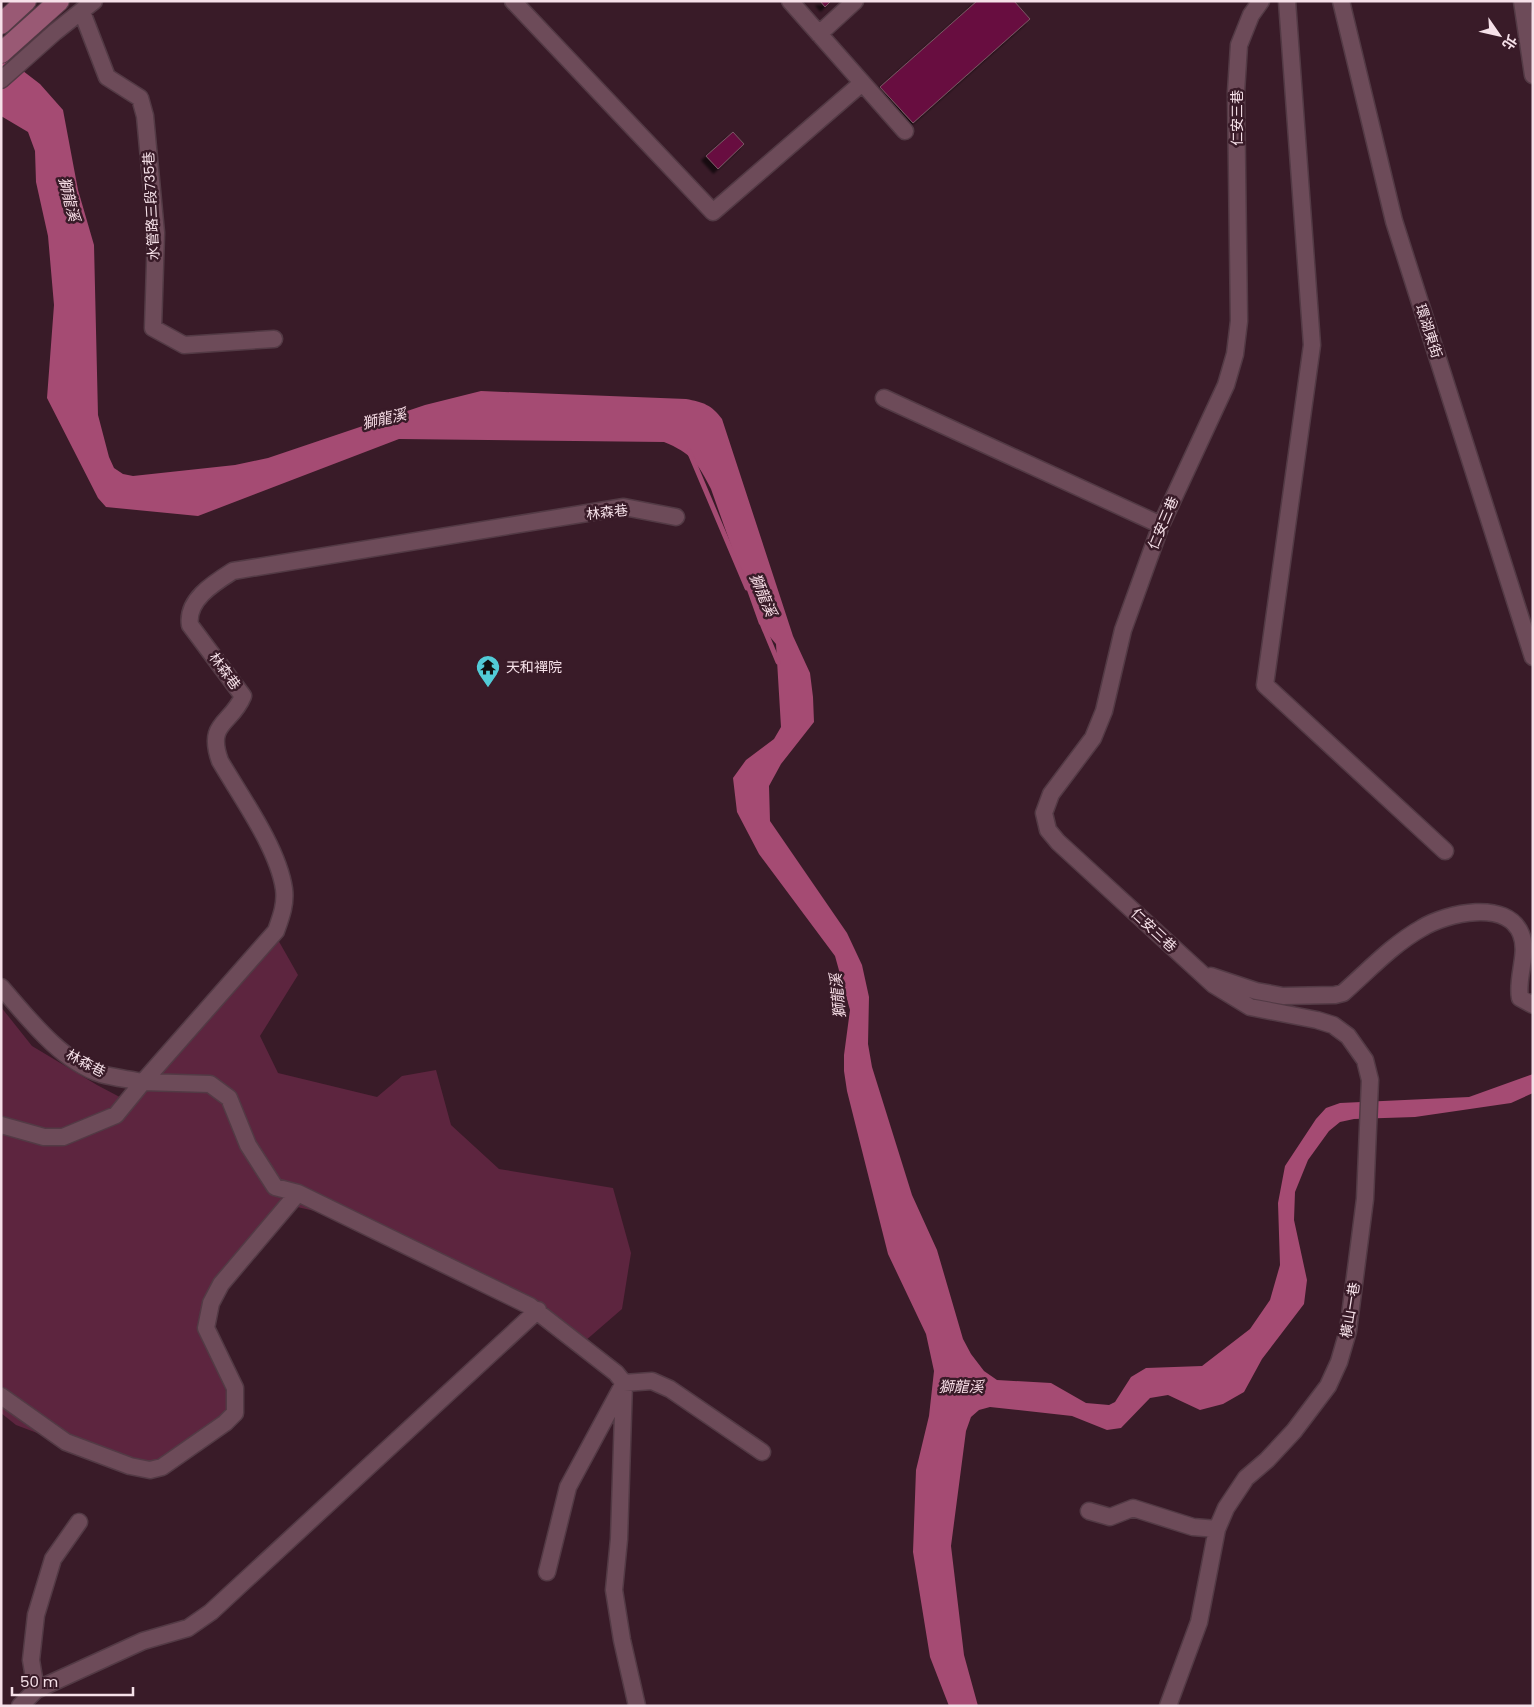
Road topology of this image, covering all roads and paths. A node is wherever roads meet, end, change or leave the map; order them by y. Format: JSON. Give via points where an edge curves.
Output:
{"nodes":[{"id":1,"x":59,"y":1,"type":"edge"},
{"id":2,"x":513,"y":1,"type":"edge"},
{"id":3,"x":790,"y":1,"type":"edge"},
{"id":4,"x":855,"y":1,"type":"edge"},
{"id":5,"x":1261,"y":1,"type":"edge"},
{"id":6,"x":1287,"y":1,"type":"edge"},
{"id":7,"x":1341,"y":1,"type":"edge"},
{"id":8,"x":1522,"y":1,"type":"edge"},
{"id":9,"x":25,"y":3,"type":"edge"},
{"id":10,"x":88,"y":7,"type":"edge"},
{"id":11,"x":1,"y":24,"type":"edge"},
{"id":12,"x":819,"y":34,"type":"junction"},
{"id":13,"x":1,"y":52,"type":"edge"},
{"id":14,"x":1533,"y":75,"type":"edge"},
{"id":15,"x":1,"y":80,"type":"edge"},
{"id":16,"x":862,"y":83,"type":"junction"},
{"id":17,"x":905,"y":131,"type":"dead end"},
{"id":18,"x":274,"y":339,"type":"dead end"},
{"id":19,"x":884,"y":398,"type":"dead end"},
{"id":20,"x":676,"y":517,"type":"dead end"},
{"id":21,"x":1161,"y":525,"type":"junction"},
{"id":22,"x":1533,"y":658,"type":"edge"},
{"id":23,"x":1445,"y":851,"type":"dead end"},
{"id":24,"x":1200,"y":972,"type":"junction"},
{"id":25,"x":1,"y":987,"type":"edge"},
{"id":26,"x":1533,"y":1005,"type":"edge"},
{"id":27,"x":143,"y":1082,"type":"junction"},
{"id":28,"x":1,"y":1125,"type":"edge"},
{"id":29,"x":298,"y":1193,"type":"junction"},
{"id":30,"x":538,"y":1310,"type":"junction"},
{"id":31,"x":624,"y":1384,"type":"junction"},
{"id":32,"x":1,"y":1396,"type":"edge"},
{"id":33,"x":762,"y":1452,"type":"dead end"},
{"id":34,"x":1089,"y":1511,"type":"dead end"},
{"id":35,"x":79,"y":1522,"type":"dead end"},
{"id":36,"x":1216,"y":1528,"type":"junction"},
{"id":37,"x":547,"y":1572,"type":"dead end"},
{"id":38,"x":36,"y":1690,"type":"junction"},
{"id":39,"x":20,"y":1706,"type":"edge"},
{"id":40,"x":637,"y":1706,"type":"edge"},
{"id":41,"x":1168,"y":1706,"type":"edge"}],
"edges":[{"from":1,"to":13,"type":"main road"},
{"from":2,"to":16,"type":"street","via":[[714,212]]},
{"from":3,"to":12,"type":"street"},
{"from":4,"to":12,"type":"street"},
{"from":5,"to":21,"type":"street","name":"仁安三巷","via":[[1251,16],[1238,55],[1239,321],[1235,354],[1226,385]]},
{"from":6,"to":23,"type":"street","via":[[1312,345],[1265,685]]},
{"from":7,"to":22,"type":"street","name":"環湖東街","via":[[1394,221]]},
{"from":8,"to":14,"type":"street"},
{"from":9,"to":11,"type":"main road"},
{"from":10,"to":15,"type":"street","via":[[54,32]]},
{"from":10,"to":18,"type":"street","name":"水管路三段735巷","via":[[107,77],[140,98],[145,116],[156,233],[153,328],[184,345]]},
{"from":12,"to":16,"type":"street"},
{"from":16,"to":17,"type":"street"},
{"from":19,"to":21,"type":"street"},
{"from":20,"to":27,"type":"street","name":"林森巷","via":[[624,507],[233,571],[214,583],[196,602],[189,615],[190,624],[243,696],[216,733],[216,749],[276,860],[284,890],[283,914],[269,941]]},
{"from":21,"to":24,"type":"street","name":"仁安三巷","via":[[1123,630],[1104,710],[1093,738],[1052,794],[1044,813],[1048,830],[1058,842]]},
{"from":24,"to":26,"type":"street","via":[[1265,993],[1335,995],[1343,993],[1422,927],[1447,917],[1497,913],[1515,924],[1521,935],[1523,946],[1518,990],[1520,998]]},
{"from":24,"to":36,"type":"street","name":"橫山一巷","via":[[1214,985],[1250,1007],[1333,1024],[1348,1036],[1365,1060],[1370,1080],[1365,1199],[1348,1331],[1339,1362],[1328,1386],[1294,1430],[1246,1478]]},
{"from":25,"to":27,"type":"street","name":"林森巷","via":[[35,1026],[68,1055],[100,1074]]},
{"from":27,"to":28,"type":"street","via":[[116,1115],[63,1138],[44,1137]]},
{"from":27,"to":29,"type":"street","via":[[210,1084],[229,1098],[248,1145],[275,1188]]},
{"from":29,"to":30,"type":"street"},
{"from":29,"to":32,"type":"street","via":[[221,1284],[210,1303],[206,1328],[236,1388],[235,1413],[162,1467],[150,1470],[130,1466],[66,1442]]},
{"from":30,"to":31,"type":"street","via":[[616,1373]]},
{"from":30,"to":38,"type":"street","via":[[211,1612],[188,1628],[143,1640]]},
{"from":31,"to":33,"type":"street","via":[[652,1381]]},
{"from":31,"to":37,"type":"street","via":[[568,1487]]},
{"from":31,"to":40,"type":"street","via":[[619,1539],[614,1590]]},
{"from":34,"to":36,"type":"street","via":[[1110,1517],[1133,1508],[1193,1527]]},
{"from":35,"to":38,"type":"street","via":[[52,1559],[36,1615],[31,1660]]},
{"from":36,"to":41,"type":"street","name":"橫山一巷","via":[[1199,1622]]},
{"from":38,"to":39,"type":"street"}]}
